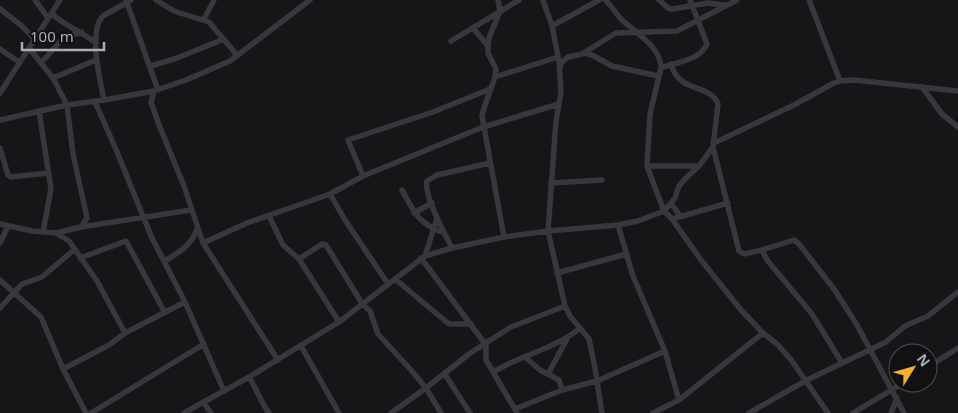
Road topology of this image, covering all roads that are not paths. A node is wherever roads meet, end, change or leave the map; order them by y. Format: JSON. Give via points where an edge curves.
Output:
{"nodes":[{"id":1,"x":35,"y":0,"type":"edge"},
{"id":2,"x":60,"y":0,"type":"edge"},
{"id":3,"x":156,"y":0,"type":"edge"},
{"id":4,"x":214,"y":0,"type":"edge"},
{"id":5,"x":310,"y":0,"type":"edge"},
{"id":6,"x":498,"y":0,"type":"edge"},
{"id":7,"x":519,"y":0,"type":"edge"},
{"id":8,"x":543,"y":0,"type":"edge"},
{"id":9,"x":600,"y":0,"type":"edge"},
{"id":10,"x":605,"y":0,"type":"edge"},
{"id":11,"x":659,"y":0,"type":"edge"},
{"id":12,"x":736,"y":0,"type":"edge"},
{"id":13,"x":809,"y":0,"type":"edge"},
{"id":14,"x":128,"y":1,"type":"edge"},
{"id":15,"x":691,"y":2,"type":"edge"},
{"id":16,"x":724,"y":5,"type":"junction"},
{"id":17,"x":0,"y":9,"type":"edge"},
{"id":18,"x":500,"y":11,"type":"junction"},
{"id":19,"x":50,"y":16,"type":"junction"},
{"id":20,"x":204,"y":19,"type":"junction"},
{"id":21,"x":698,"y":22,"type":"junction"},
{"id":22,"x":552,"y":26,"type":"junction"},
{"id":23,"x":473,"y":28,"type":"junction"},
{"id":24,"x":82,"y":32,"type":"junction"},
{"id":25,"x":637,"y":32,"type":"junction"},
{"id":26,"x":34,"y":39,"type":"junction"},
{"id":27,"x":224,"y":39,"type":"junction"},
{"id":28,"x":451,"y":41,"type":"dead end"},
{"id":29,"x":96,"y":42,"type":"junction"},
{"id":30,"x":488,"y":46,"type":"junction"},
{"id":31,"x":29,"y":48,"type":"junction"},
{"id":32,"x":0,"y":49,"type":"edge"},
{"id":33,"x":584,"y":53,"type":"junction"},
{"id":34,"x":238,"y":55,"type":"junction"},
{"id":35,"x":558,"y":57,"type":"junction"},
{"id":36,"x":96,"y":60,"type":"junction"},
{"id":37,"x":19,"y":62,"type":"junction"},
{"id":38,"x":41,"y":63,"type":"junction"},
{"id":39,"x":671,"y":64,"type":"junction"},
{"id":40,"x":150,"y":66,"type":"junction"},
{"id":41,"x":661,"y":68,"type":"junction"},
{"id":42,"x":559,"y":70,"type":"junction"},
{"id":43,"x":658,"y":76,"type":"junction"},
{"id":44,"x":495,"y":77,"type":"junction"},
{"id":45,"x":53,"y":78,"type":"junction"},
{"id":46,"x":840,"y":81,"type":"junction"},
{"id":47,"x":922,"y":87,"type":"junction"},
{"id":48,"x":490,"y":89,"type":"junction"},
{"id":49,"x":156,"y":90,"type":"junction"},
{"id":50,"x":958,"y":91,"type":"edge"},
{"id":51,"x":0,"y":93,"type":"edge"},
{"id":52,"x":104,"y":100,"type":"junction"},
{"id":53,"x":95,"y":102,"type":"junction"},
{"id":54,"x":559,"y":104,"type":"junction"},
{"id":55,"x":66,"y":105,"type":"junction"},
{"id":56,"x":39,"y":112,"type":"junction"},
{"id":57,"x":0,"y":120,"type":"edge"},
{"id":58,"x":483,"y":127,"type":"junction"},
{"id":59,"x":958,"y":127,"type":"edge"},
{"id":60,"x":714,"y":145,"type":"junction"},
{"id":61,"x":0,"y":148,"type":"edge"},
{"id":62,"x":1,"y":157,"type":"edge"},
{"id":63,"x":490,"y":163,"type":"junction"},
{"id":64,"x":647,"y":166,"type":"junction"},
{"id":65,"x":699,"y":166,"type":"junction"},
{"id":66,"x":48,"y":173,"type":"junction"},
{"id":67,"x":363,"y":176,"type":"junction"},
{"id":68,"x":602,"y":180,"type":"dead end"},
{"id":69,"x":551,"y":183,"type":"junction"},
{"id":70,"x":402,"y":190,"type":"dead end"},
{"id":71,"x":330,"y":194,"type":"junction"},
{"id":72,"x":432,"y":203,"type":"junction"},
{"id":73,"x":671,"y":203,"type":"junction"},
{"id":74,"x":728,"y":203,"type":"junction"},
{"id":75,"x":191,"y":210,"type":"junction"},
{"id":76,"x":664,"y":211,"type":"junction"},
{"id":77,"x":414,"y":213,"type":"junction"},
{"id":78,"x":269,"y":216,"type":"junction"},
{"id":79,"x":680,"y":216,"type":"junction"},
{"id":80,"x":144,"y":217,"type":"junction"},
{"id":81,"x":438,"y":218,"type":"junction"},
{"id":82,"x":672,"y":219,"type":"junction"},
{"id":83,"x":0,"y":224,"type":"edge"},
{"id":84,"x":618,"y":225,"type":"junction"},
{"id":85,"x":8,"y":226,"type":"junction"},
{"id":86,"x":79,"y":228,"type":"junction"},
{"id":87,"x":198,"y":229,"type":"junction"},
{"id":88,"x":434,"y":230,"type":"junction"},
{"id":89,"x":548,"y":231,"type":"junction"},
{"id":90,"x":42,"y":232,"type":"junction"},
{"id":91,"x":56,"y":233,"type":"junction"},
{"id":92,"x":444,"y":234,"type":"junction"},
{"id":93,"x":504,"y":237,"type":"junction"},
{"id":94,"x":69,"y":241,"type":"junction"},
{"id":95,"x":203,"y":242,"type":"junction"},
{"id":96,"x":0,"y":243,"type":"edge"},
{"id":97,"x":452,"y":248,"type":"junction"},
{"id":98,"x":75,"y":249,"type":"junction"},
{"id":99,"x":762,"y":250,"type":"junction"},
{"id":100,"x":626,"y":254,"type":"junction"},
{"id":101,"x":423,"y":257,"type":"junction"},
{"id":102,"x":80,"y":258,"type":"junction"},
{"id":103,"x":299,"y":259,"type":"junction"},
{"id":104,"x":164,"y":261,"type":"junction"},
{"id":105,"x":557,"y":273,"type":"junction"},
{"id":106,"x":394,"y":279,"type":"junction"},
{"id":107,"x":0,"y":280,"type":"edge"},
{"id":108,"x":388,"y":284,"type":"junction"},
{"id":109,"x":958,"y":292,"type":"edge"},
{"id":110,"x":15,"y":293,"type":"junction"},
{"id":111,"x":185,"y":302,"type":"junction"},
{"id":112,"x":363,"y":305,"type":"junction"},
{"id":113,"x":565,"y":306,"type":"junction"},
{"id":114,"x":0,"y":308,"type":"edge"},
{"id":115,"x":164,"y":311,"type":"junction"},
{"id":116,"x":339,"y":322,"type":"junction"},
{"id":117,"x":471,"y":324,"type":"junction"},
{"id":118,"x":580,"y":328,"type":"junction"},
{"id":119,"x":125,"y":332,"type":"junction"},
{"id":120,"x":763,"y":333,"type":"junction"},
{"id":121,"x":567,"y":339,"type":"junction"},
{"id":122,"x":485,"y":343,"type":"junction"},
{"id":123,"x":204,"y":344,"type":"junction"},
{"id":124,"x":301,"y":346,"type":"junction"},
{"id":125,"x":958,"y":348,"type":"edge"},
{"id":126,"x":869,"y":349,"type":"junction"},
{"id":127,"x":665,"y":351,"type":"junction"},
{"id":128,"x":524,"y":357,"type":"junction"},
{"id":129,"x":278,"y":360,"type":"junction"},
{"id":130,"x":938,"y":361,"type":"edge"},
{"id":131,"x":842,"y":363,"type":"junction"},
{"id":132,"x":63,"y":369,"type":"junction"},
{"id":133,"x":493,"y":372,"type":"junction"},
{"id":134,"x":444,"y":373,"type":"junction"},
{"id":135,"x":548,"y":374,"type":"junction"},
{"id":136,"x":249,"y":377,"type":"junction"},
{"id":137,"x":597,"y":381,"type":"junction"},
{"id":138,"x":805,"y":381,"type":"junction"},
{"id":139,"x":888,"y":383,"type":"edge"},
{"id":140,"x":426,"y":388,"type":"junction"},
{"id":141,"x":562,"y":390,"type":"junction"},
{"id":142,"x":224,"y":391,"type":"junction"},
{"id":143,"x":888,"y":392,"type":"edge"},
{"id":144,"x":894,"y":393,"type":"edge"},
{"id":145,"x":897,"y":398,"type":"junction"},
{"id":146,"x":680,"y":400,"type":"junction"},
{"id":147,"x":203,"y":402,"type":"junction"},
{"id":148,"x":516,"y":411,"type":"edge"},
{"id":149,"x":394,"y":412,"type":"edge"},
{"id":150,"x":86,"y":413,"type":"edge"},
{"id":151,"x":91,"y":413,"type":"edge"},
{"id":152,"x":184,"y":413,"type":"edge"},
{"id":153,"x":212,"y":413,"type":"edge"},
{"id":154,"x":269,"y":413,"type":"edge"},
{"id":155,"x":339,"y":413,"type":"edge"},
{"id":156,"x":442,"y":413,"type":"edge"},
{"id":157,"x":470,"y":413,"type":"edge"},
{"id":158,"x":602,"y":413,"type":"edge"},
{"id":159,"x":653,"y":413,"type":"edge"},
{"id":160,"x":748,"y":413,"type":"edge"},
{"id":161,"x":828,"y":413,"type":"edge"},
{"id":162,"x":853,"y":413,"type":"edge"},
{"id":163,"x":891,"y":413,"type":"edge"},
{"id":164,"x":904,"y":413,"type":"edge"}],
"edges":[{"from":1,"to":19,"type":"street"},
{"from":2,"to":19,"type":"street"},
{"from":3,"to":20,"type":"street","via":[[174,11]]},
{"from":4,"to":20,"type":"street"},
{"from":5,"to":34,"type":"street"},
{"from":6,"to":18,"type":"street"},
{"from":7,"to":18,"type":"street"},
{"from":8,"to":22,"type":"street"},
{"from":9,"to":22,"type":"street"},
{"from":10,"to":25,"type":"street"},
{"from":11,"to":15,"type":"street","via":[[672,9]]},
{"from":12,"to":16,"type":"street"},
{"from":13,"to":46,"type":"street"},
{"from":14,"to":29,"type":"street","via":[[100,19]]},
{"from":14,"to":40,"type":"street"},
{"from":15,"to":16,"type":"street"},
{"from":15,"to":21,"type":"street"},
{"from":16,"to":21,"type":"street"},
{"from":17,"to":26,"type":"street"},
{"from":18,"to":23,"type":"street"},
{"from":18,"to":30,"type":"street"},
{"from":19,"to":24,"type":"street"},
{"from":19,"to":26,"type":"street"},
{"from":20,"to":27,"type":"street"},
{"from":21,"to":25,"type":"street","via":[[671,32]]},
{"from":21,"to":39,"type":"street","via":[[705,48],[690,59]]},
{"from":22,"to":35,"type":"street"},
{"from":23,"to":28,"type":"street"},
{"from":23,"to":30,"type":"street"},
{"from":24,"to":29,"type":"street"},
{"from":24,"to":38,"type":"street","via":[[64,37]]},
{"from":25,"to":33,"type":"street","via":[[616,33]]},
{"from":25,"to":41,"type":"street","via":[[658,56]]},
{"from":26,"to":31,"type":"street"},
{"from":27,"to":34,"type":"street"},
{"from":27,"to":40,"type":"street"},
{"from":29,"to":36,"type":"street"},
{"from":30,"to":44,"type":"street","via":[[496,69]]},
{"from":31,"to":37,"type":"street"},
{"from":31,"to":38,"type":"street"},
{"from":32,"to":37,"type":"street"},
{"from":33,"to":42,"type":"street","via":[[568,57]]},
{"from":33,"to":43,"type":"street","via":[[612,66]]},
{"from":34,"to":49,"type":"street"},
{"from":35,"to":42,"type":"street"},
{"from":35,"to":44,"type":"street"},
{"from":36,"to":45,"type":"street"},
{"from":36,"to":52,"type":"street"},
{"from":37,"to":51,"type":"street"},
{"from":38,"to":45,"type":"street"},
{"from":39,"to":41,"type":"street"},
{"from":39,"to":60,"type":"street","via":[[683,82],[716,100]]},
{"from":40,"to":49,"type":"street"},
{"from":41,"to":43,"type":"street"},
{"from":42,"to":54,"type":"street"},
{"from":43,"to":64,"type":"street","via":[[650,114]]},
{"from":44,"to":48,"type":"street"},
{"from":45,"to":55,"type":"street"},
{"from":46,"to":47,"type":"street"},
{"from":46,"to":60,"type":"street"},
{"from":47,"to":50,"type":"street"},
{"from":47,"to":59,"type":"street","via":[[942,114]]},
{"from":48,"to":58,"type":"street"},
{"from":48,"to":67,"type":"street","via":[[348,140]]},
{"from":49,"to":52,"type":"street"},
{"from":49,"to":75,"type":"street","via":[[151,102]]},
{"from":52,"to":53,"type":"street"},
{"from":53,"to":55,"type":"street"},
{"from":53,"to":80,"type":"street"},
{"from":54,"to":58,"type":"street"},
{"from":54,"to":69,"type":"street"},
{"from":55,"to":56,"type":"street"},
{"from":55,"to":86,"type":"street","via":[[86,218]]},
{"from":56,"to":57,"type":"street"},
{"from":56,"to":66,"type":"street"},
{"from":58,"to":63,"type":"street"},
{"from":58,"to":67,"type":"street"},
{"from":60,"to":65,"type":"street"},
{"from":60,"to":74,"type":"street"},
{"from":61,"to":62,"type":"street"},
{"from":62,"to":66,"type":"street","via":[[11,177]]},
{"from":63,"to":72,"type":"street","via":[[431,178],[426,185]]},
{"from":63,"to":93,"type":"street"},
{"from":64,"to":65,"type":"street"},
{"from":64,"to":76,"type":"street"},
{"from":65,"to":73,"type":"street","via":[[679,186]]},
{"from":66,"to":90,"type":"street","via":[[50,195]]},
{"from":67,"to":71,"type":"street"},
{"from":68,"to":69,"type":"street"},
{"from":69,"to":89,"type":"street"},
{"from":70,"to":77,"type":"street"},
{"from":71,"to":78,"type":"street"},
{"from":71,"to":108,"type":"street"},
{"from":72,"to":77,"type":"street"},
{"from":72,"to":81,"type":"street"},
{"from":73,"to":76,"type":"street"},
{"from":73,"to":79,"type":"street"},
{"from":74,"to":79,"type":"street"},
{"from":74,"to":99,"type":"street","via":[[740,251],[744,254]]},
{"from":75,"to":80,"type":"street"},
{"from":75,"to":87,"type":"street"},
{"from":76,"to":82,"type":"street"},
{"from":76,"to":84,"type":"street"},
{"from":77,"to":88,"type":"street"},
{"from":78,"to":95,"type":"street"},
{"from":78,"to":103,"type":"street","via":[[283,245]]},
{"from":79,"to":82,"type":"street"},
{"from":80,"to":86,"type":"street"},
{"from":80,"to":104,"type":"street"},
{"from":81,"to":88,"type":"street"},
{"from":81,"to":92,"type":"street"},
{"from":82,"to":120,"type":"street","via":[[701,260]]},
{"from":83,"to":85,"type":"street"},
{"from":84,"to":89,"type":"street"},
{"from":84,"to":100,"type":"street"},
{"from":85,"to":90,"type":"street"},
{"from":85,"to":96,"type":"street"},
{"from":86,"to":91,"type":"street"},
{"from":86,"to":94,"type":"street"},
{"from":87,"to":95,"type":"street"},
{"from":87,"to":104,"type":"street","via":[[191,242]]},
{"from":88,"to":92,"type":"street"},
{"from":88,"to":101,"type":"street"},
{"from":89,"to":93,"type":"street"},
{"from":89,"to":105,"type":"street"},
{"from":90,"to":91,"type":"street"},
{"from":91,"to":94,"type":"street"},
{"from":92,"to":97,"type":"street"},
{"from":93,"to":97,"type":"street"},
{"from":94,"to":98,"type":"street"},
{"from":95,"to":129,"type":"street"},
{"from":97,"to":101,"type":"street"},
{"from":98,"to":102,"type":"street"},
{"from":98,"to":110,"type":"street","via":[[42,277],[22,284]]},
{"from":99,"to":126,"type":"street","via":[[794,240],[799,244],[850,314]]},
{"from":99,"to":131,"type":"street","via":[[812,314]]},
{"from":100,"to":105,"type":"street"},
{"from":100,"to":127,"type":"street","via":[[632,276]]},
{"from":101,"to":106,"type":"street"},
{"from":101,"to":117,"type":"street"},
{"from":102,"to":115,"type":"street","via":[[126,241]]},
{"from":102,"to":119,"type":"street","via":[[103,290]]},
{"from":103,"to":112,"type":"street","via":[[324,244]]},
{"from":103,"to":116,"type":"street"},
{"from":104,"to":111,"type":"street"},
{"from":105,"to":113,"type":"street"},
{"from":106,"to":108,"type":"street"},
{"from":106,"to":117,"type":"street","via":[[449,324]]},
{"from":107,"to":110,"type":"street"},
{"from":108,"to":112,"type":"street"},
{"from":109,"to":126,"type":"street","via":[[928,316]]},
{"from":110,"to":114,"type":"street"},
{"from":110,"to":132,"type":"street","via":[[41,317]]},
{"from":111,"to":115,"type":"street"},
{"from":111,"to":123,"type":"street"},
{"from":112,"to":116,"type":"street"},
{"from":112,"to":140,"type":"street","via":[[370,311],[376,331]]},
{"from":113,"to":118,"type":"street"},
{"from":113,"to":122,"type":"street","via":[[511,327]]},
{"from":115,"to":119,"type":"street"},
{"from":116,"to":124,"type":"street"},
{"from":117,"to":122,"type":"street"},
{"from":118,"to":121,"type":"street"},
{"from":118,"to":137,"type":"street","via":[[589,339]]},
{"from":119,"to":132,"type":"street"},
{"from":120,"to":138,"type":"street","via":[[778,345]]},
{"from":120,"to":146,"type":"street"},
{"from":121,"to":128,"type":"street"},
{"from":121,"to":135,"type":"street"},
{"from":122,"to":133,"type":"street","via":[[486,360]]},
{"from":122,"to":134,"type":"street"},
{"from":123,"to":142,"type":"street"},
{"from":123,"to":151,"type":"street"},
{"from":124,"to":129,"type":"street"},
{"from":124,"to":155,"type":"street"},
{"from":125,"to":130,"type":"street"},
{"from":126,"to":131,"type":"street"},
{"from":126,"to":139,"type":"street"},
{"from":127,"to":137,"type":"street"},
{"from":127,"to":146,"type":"street"},
{"from":128,"to":133,"type":"street"},
{"from":128,"to":135,"type":"street"},
{"from":129,"to":136,"type":"street"},
{"from":131,"to":138,"type":"street"},
{"from":132,"to":150,"type":"street"},
{"from":133,"to":148,"type":"street"},
{"from":134,"to":140,"type":"street"},
{"from":134,"to":157,"type":"street"},
{"from":135,"to":141,"type":"street","via":[[559,380]]},
{"from":136,"to":142,"type":"street"},
{"from":136,"to":154,"type":"street"},
{"from":137,"to":141,"type":"street"},
{"from":137,"to":158,"type":"street"},
{"from":138,"to":160,"type":"street"},
{"from":138,"to":161,"type":"street"},
{"from":140,"to":149,"type":"street"},
{"from":140,"to":156,"type":"street"},
{"from":141,"to":148,"type":"street"},
{"from":142,"to":147,"type":"street"},
{"from":143,"to":162,"type":"street"},
{"from":144,"to":145,"type":"street"},
{"from":145,"to":163,"type":"street"},
{"from":145,"to":164,"type":"street"},
{"from":146,"to":159,"type":"street"},
{"from":147,"to":152,"type":"street"},
{"from":147,"to":153,"type":"street"}]}
